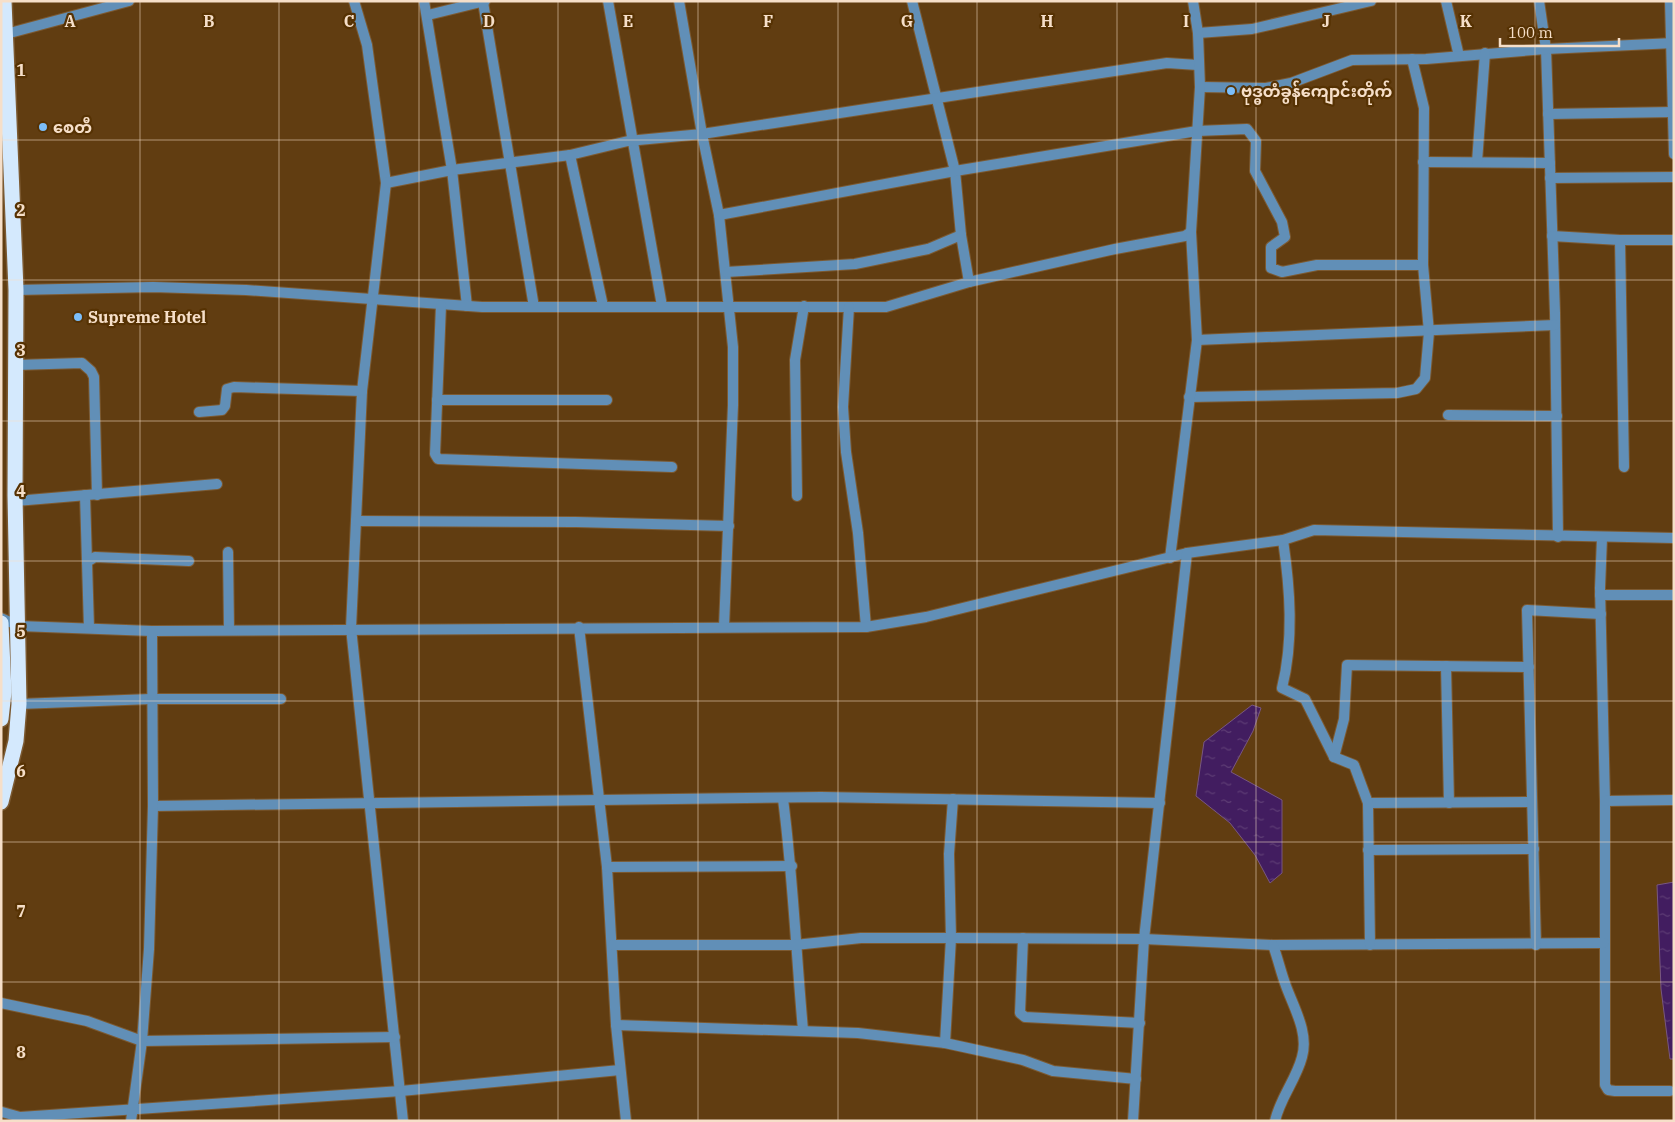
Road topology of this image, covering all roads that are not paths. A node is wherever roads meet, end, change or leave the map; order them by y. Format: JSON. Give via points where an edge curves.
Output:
{"nodes":[{"id":1,"x":4,"y":1,"type":"edge"},
{"id":2,"x":129,"y":1,"type":"edge"},
{"id":3,"x":354,"y":1,"type":"edge"},
{"id":4,"x":424,"y":1,"type":"edge"},
{"id":5,"x":608,"y":1,"type":"edge"},
{"id":6,"x":679,"y":1,"type":"edge"},
{"id":7,"x":912,"y":1,"type":"edge"},
{"id":8,"x":1193,"y":1,"type":"edge"},
{"id":9,"x":1371,"y":1,"type":"edge"},
{"id":10,"x":1446,"y":1,"type":"edge"},
{"id":11,"x":1539,"y":1,"type":"edge"},
{"id":12,"x":1670,"y":1,"type":"edge"},
{"id":13,"x":484,"y":2,"type":"edge"},
{"id":14,"x":428,"y":15,"type":"junction"},
{"id":15,"x":4,"y":33,"type":"edge"},
{"id":16,"x":1198,"y":33,"type":"junction"},
{"id":17,"x":1672,"y":43,"type":"edge"},
{"id":18,"x":1546,"y":49,"type":"junction"},
{"id":19,"x":1485,"y":53,"type":"junction"},
{"id":20,"x":1459,"y":56,"type":"junction"},
{"id":21,"x":1412,"y":59,"type":"junction"},
{"id":22,"x":1198,"y":65,"type":"junction"},
{"id":23,"x":1200,"y":87,"type":"junction"},
{"id":24,"x":937,"y":97,"type":"junction"},
{"id":25,"x":1673,"y":112,"type":"edge"},
{"id":26,"x":1548,"y":114,"type":"junction"},
{"id":27,"x":1197,"y":131,"type":"junction"},
{"id":28,"x":702,"y":134,"type":"junction"},
{"id":29,"x":633,"y":141,"type":"junction"},
{"id":30,"x":1674,"y":154,"type":"edge"},
{"id":31,"x":570,"y":155,"type":"junction"},
{"id":32,"x":512,"y":162,"type":"junction"},
{"id":33,"x":1423,"y":162,"type":"junction"},
{"id":34,"x":1477,"y":162,"type":"junction"},
{"id":35,"x":1550,"y":163,"type":"junction"},
{"id":36,"x":452,"y":170,"type":"junction"},
{"id":37,"x":955,"y":171,"type":"junction"},
{"id":38,"x":1674,"y":177,"type":"edge"},
{"id":39,"x":1550,"y":178,"type":"junction"},
{"id":40,"x":386,"y":183,"type":"junction"},
{"id":41,"x":719,"y":214,"type":"junction"},
{"id":42,"x":1191,"y":232,"type":"junction"},
{"id":43,"x":961,"y":235,"type":"junction"},
{"id":44,"x":1552,"y":236,"type":"junction"},
{"id":45,"x":1620,"y":240,"type":"junction"},
{"id":46,"x":1674,"y":240,"type":"edge"},
{"id":47,"x":1422,"y":265,"type":"junction"},
{"id":48,"x":726,"y":272,"type":"junction"},
{"id":49,"x":969,"y":282,"type":"junction"},
{"id":50,"x":16,"y":290,"type":"junction"},
{"id":51,"x":371,"y":301,"type":"junction"},
{"id":52,"x":441,"y":305,"type":"junction"},
{"id":53,"x":467,"y":306,"type":"junction"},
{"id":54,"x":603,"y":306,"type":"junction"},
{"id":55,"x":662,"y":306,"type":"junction"},
{"id":56,"x":728,"y":306,"type":"junction"},
{"id":57,"x":804,"y":306,"type":"junction"},
{"id":58,"x":534,"y":307,"type":"junction"},
{"id":59,"x":849,"y":307,"type":"junction"},
{"id":60,"x":1555,"y":325,"type":"junction"},
{"id":61,"x":1429,"y":332,"type":"junction"},
{"id":62,"x":1197,"y":340,"type":"junction"},
{"id":63,"x":16,"y":365,"type":"junction"},
{"id":64,"x":362,"y":391,"type":"junction"},
{"id":65,"x":1189,"y":397,"type":"junction"},
{"id":66,"x":437,"y":400,"type":"junction"},
{"id":67,"x":608,"y":400,"type":"dead end"},
{"id":68,"x":199,"y":412,"type":"dead end"},
{"id":69,"x":1448,"y":415,"type":"dead end"},
{"id":70,"x":1556,"y":416,"type":"junction"},
{"id":71,"x":672,"y":467,"type":"dead end"},
{"id":72,"x":1624,"y":468,"type":"dead end"},
{"id":73,"x":217,"y":484,"type":"dead end"},
{"id":74,"x":85,"y":495,"type":"junction"},
{"id":75,"x":98,"y":495,"type":"junction"},
{"id":76,"x":797,"y":496,"type":"dead end"},
{"id":77,"x":16,"y":501,"type":"junction"},
{"id":78,"x":356,"y":521,"type":"junction"},
{"id":79,"x":729,"y":526,"type":"junction"},
{"id":80,"x":1558,"y":537,"type":"junction"},
{"id":81,"x":1602,"y":538,"type":"junction"},
{"id":82,"x":1674,"y":538,"type":"edge"},
{"id":83,"x":1283,"y":540,"type":"junction"},
{"id":84,"x":228,"y":552,"type":"dead end"},
{"id":85,"x":1187,"y":553,"type":"junction"},
{"id":86,"x":1170,"y":558,"type":"junction"},
{"id":87,"x":189,"y":561,"type":"dead end"},
{"id":88,"x":87,"y":562,"type":"junction"},
{"id":89,"x":1600,"y":595,"type":"junction"},
{"id":90,"x":1674,"y":595,"type":"edge"},
{"id":91,"x":1600,"y":614,"type":"junction"},
{"id":92,"x":1,"y":618,"type":"edge"},
{"id":93,"x":1,"y":623,"type":"edge"},
{"id":94,"x":19,"y":626,"type":"junction"},
{"id":95,"x":579,"y":627,"type":"junction"},
{"id":96,"x":724,"y":627,"type":"junction"},
{"id":97,"x":866,"y":627,"type":"junction"},
{"id":98,"x":89,"y":628,"type":"junction"},
{"id":99,"x":351,"y":628,"type":"junction"},
{"id":100,"x":229,"y":630,"type":"junction"},
{"id":101,"x":152,"y":631,"type":"junction"},
{"id":102,"x":1446,"y":666,"type":"junction"},
{"id":103,"x":1529,"y":667,"type":"junction"},
{"id":104,"x":151,"y":699,"type":"junction"},
{"id":105,"x":281,"y":699,"type":"dead end"},
{"id":106,"x":19,"y":704,"type":"junction"},
{"id":107,"x":1,"y":719,"type":"edge"},
{"id":108,"x":1334,"y":757,"type":"junction"},
{"id":109,"x":598,"y":799,"type":"junction"},
{"id":110,"x":783,"y":799,"type":"junction"},
{"id":111,"x":953,"y":799,"type":"junction"},
{"id":112,"x":1674,"y":800,"type":"edge"},
{"id":113,"x":1605,"y":801,"type":"junction"},
{"id":114,"x":1,"y":802,"type":"edge"},
{"id":115,"x":1160,"y":802,"type":"junction"},
{"id":116,"x":1532,"y":802,"type":"junction"},
{"id":117,"x":1368,"y":803,"type":"junction"},
{"id":118,"x":1449,"y":803,"type":"junction"},
{"id":119,"x":369,"y":804,"type":"junction"},
{"id":120,"x":153,"y":806,"type":"junction"},
{"id":121,"x":1534,"y":849,"type":"junction"},
{"id":122,"x":1368,"y":850,"type":"junction"},
{"id":123,"x":792,"y":866,"type":"junction"},
{"id":124,"x":607,"y":867,"type":"junction"},
{"id":125,"x":952,"y":938,"type":"junction"},
{"id":126,"x":1023,"y":938,"type":"junction"},
{"id":127,"x":1144,"y":939,"type":"junction"},
{"id":128,"x":1370,"y":944,"type":"junction"},
{"id":129,"x":1604,"y":944,"type":"junction"},
{"id":130,"x":613,"y":945,"type":"junction"},
{"id":131,"x":795,"y":945,"type":"junction"},
{"id":132,"x":1273,"y":945,"type":"junction"},
{"id":133,"x":1536,"y":945,"type":"junction"},
{"id":134,"x":1,"y":1003,"type":"edge"},
{"id":135,"x":1140,"y":1023,"type":"junction"},
{"id":136,"x":616,"y":1025,"type":"junction"},
{"id":137,"x":803,"y":1030,"type":"junction"},
{"id":138,"x":395,"y":1037,"type":"junction"},
{"id":139,"x":142,"y":1041,"type":"junction"},
{"id":140,"x":945,"y":1043,"type":"junction"},
{"id":141,"x":620,"y":1070,"type":"junction"},
{"id":142,"x":1136,"y":1079,"type":"junction"},
{"id":143,"x":401,"y":1091,"type":"junction"},
{"id":144,"x":1670,"y":1091,"type":"dead end"},
{"id":145,"x":132,"y":1109,"type":"junction"},
{"id":146,"x":2,"y":1112,"type":"edge"},
{"id":147,"x":131,"y":1121,"type":"edge"},
{"id":148,"x":403,"y":1121,"type":"edge"},
{"id":149,"x":626,"y":1121,"type":"edge"},
{"id":150,"x":1132,"y":1121,"type":"edge"},
{"id":151,"x":1275,"y":1121,"type":"edge"}],
"edges":[{"from":1,"to":15,"type":"highway"},
{"from":2,"to":15,"type":"street"},
{"from":3,"to":40,"type":"street","via":[[367,45]]},
{"from":4,"to":14,"type":"street"},
{"from":5,"to":29,"type":"street"},
{"from":6,"to":28,"type":"street"},
{"from":7,"to":24,"type":"street"},
{"from":8,"to":16,"type":"street"},
{"from":9,"to":16,"type":"street","via":[[1252,29]]},
{"from":10,"to":20,"type":"street"},
{"from":11,"to":18,"type":"street"},
{"from":12,"to":17,"type":"street"},
{"from":13,"to":14,"type":"street"},
{"from":13,"to":32,"type":"street"},
{"from":14,"to":36,"type":"street"},
{"from":15,"to":50,"type":"highway"},
{"from":16,"to":22,"type":"street"},
{"from":17,"to":18,"type":"street"},
{"from":17,"to":25,"type":"street"},
{"from":18,"to":19,"type":"street"},
{"from":18,"to":26,"type":"street"},
{"from":19,"to":20,"type":"street"},
{"from":19,"to":34,"type":"street"},
{"from":20,"to":21,"type":"street"},
{"from":21,"to":23,"type":"street","via":[[1352,60],[1291,83],[1266,88]]},
{"from":21,"to":33,"type":"street","via":[[1424,108]]},
{"from":22,"to":23,"type":"street"},
{"from":22,"to":24,"type":"street","via":[[1167,63]]},
{"from":23,"to":27,"type":"street"},
{"from":24,"to":28,"type":"street"},
{"from":24,"to":37,"type":"street"},
{"from":25,"to":26,"type":"street"},
{"from":25,"to":30,"type":"street"},
{"from":26,"to":35,"type":"street"},
{"from":27,"to":37,"type":"street"},
{"from":27,"to":42,"type":"street"},
{"from":27,"to":47,"type":"street","via":[[1247,129],[1256,141],[1255,171],[1282,222],[1285,237],[1271,247],[1271,268],[1282,272],[1317,265]]},
{"from":28,"to":29,"type":"street"},
{"from":28,"to":41,"type":"street"},
{"from":29,"to":31,"type":"street"},
{"from":29,"to":55,"type":"street"},
{"from":31,"to":32,"type":"street"},
{"from":31,"to":54,"type":"street"},
{"from":32,"to":36,"type":"street"},
{"from":32,"to":58,"type":"street"},
{"from":33,"to":34,"type":"street"},
{"from":33,"to":47,"type":"street"},
{"from":34,"to":35,"type":"street"},
{"from":35,"to":39,"type":"street"},
{"from":36,"to":40,"type":"street"},
{"from":36,"to":53,"type":"street"},
{"from":37,"to":41,"type":"street"},
{"from":37,"to":43,"type":"street"},
{"from":38,"to":39,"type":"street"},
{"from":39,"to":44,"type":"street"},
{"from":40,"to":51,"type":"street"},
{"from":41,"to":48,"type":"street"},
{"from":42,"to":49,"type":"street","via":[[1185,236]]},
{"from":42,"to":62,"type":"street"},
{"from":43,"to":48,"type":"street","via":[[928,249],[856,264]]},
{"from":43,"to":49,"type":"street"},
{"from":44,"to":45,"type":"street"},
{"from":44,"to":60,"type":"street"},
{"from":45,"to":46,"type":"street"},
{"from":45,"to":72,"type":"street"},
{"from":47,"to":61,"type":"street"},
{"from":48,"to":56,"type":"street"},
{"from":49,"to":59,"type":"street","via":[[886,307]]},
{"from":50,"to":51,"type":"street","via":[[246,290]]},
{"from":50,"to":63,"type":"highway"},
{"from":51,"to":52,"type":"street"},
{"from":51,"to":64,"type":"street"},
{"from":52,"to":53,"type":"street"},
{"from":52,"to":66,"type":"street"},
{"from":53,"to":58,"type":"street"},
{"from":54,"to":55,"type":"street"},
{"from":54,"to":58,"type":"street"},
{"from":55,"to":56,"type":"street"},
{"from":56,"to":57,"type":"street"},
{"from":56,"to":79,"type":"street","via":[[734,347]]},
{"from":57,"to":59,"type":"street"},
{"from":57,"to":76,"type":"street","via":[[795,360]]},
{"from":59,"to":97,"type":"street","via":[[842,407]]},
{"from":60,"to":61,"type":"street"},
{"from":60,"to":70,"type":"street"},
{"from":61,"to":62,"type":"street"},
{"from":61,"to":65,"type":"street","via":[[1424,378],[1416,389],[1378,393]]},
{"from":62,"to":65,"type":"street"},
{"from":63,"to":75,"type":"street","via":[[82,364],[91,371],[94,377]]},
{"from":63,"to":77,"type":"highway"},
{"from":64,"to":68,"type":"street","via":[[234,387],[227,389],[222,410]]},
{"from":64,"to":78,"type":"street"},
{"from":65,"to":86,"type":"street"},
{"from":66,"to":67,"type":"street"},
{"from":66,"to":71,"type":"street","via":[[435,454],[438,459]]},
{"from":69,"to":70,"type":"street"},
{"from":70,"to":80,"type":"street"},
{"from":73,"to":75,"type":"street"},
{"from":74,"to":75,"type":"street"},
{"from":74,"to":77,"type":"street"},
{"from":74,"to":88,"type":"street"},
{"from":77,"to":94,"type":"highway"},
{"from":78,"to":79,"type":"street"},
{"from":78,"to":99,"type":"street"},
{"from":79,"to":96,"type":"street"},
{"from":80,"to":81,"type":"street"},
{"from":80,"to":83,"type":"street","via":[[1314,530]]},
{"from":81,"to":82,"type":"street"},
{"from":81,"to":89,"type":"street"},
{"from":83,"to":85,"type":"street"},
{"from":83,"to":108,"type":"street","via":[[1288,578],[1289,661],[1282,688],[1305,700]]},
{"from":84,"to":100,"type":"street"},
{"from":85,"to":86,"type":"street"},
{"from":85,"to":115,"type":"street"},
{"from":86,"to":97,"type":"street","via":[[926,617]]},
{"from":87,"to":88,"type":"street","via":[[95,557]]},
{"from":88,"to":98,"type":"street"},
{"from":89,"to":90,"type":"street"},
{"from":89,"to":91,"type":"street"},
{"from":91,"to":103,"type":"street","via":[[1527,610]]},
{"from":91,"to":113,"type":"street"},
{"from":92,"to":94,"type":"street"},
{"from":93,"to":107,"type":"highway","via":[[4,692]]},
{"from":94,"to":98,"type":"street"},
{"from":94,"to":106,"type":"highway"},
{"from":95,"to":96,"type":"street"},
{"from":95,"to":99,"type":"street"},
{"from":95,"to":109,"type":"street"},
{"from":96,"to":97,"type":"street"},
{"from":98,"to":101,"type":"street"},
{"from":99,"to":100,"type":"street"},
{"from":99,"to":119,"type":"street"},
{"from":100,"to":101,"type":"street"},
{"from":101,"to":104,"type":"street"},
{"from":102,"to":103,"type":"street"},
{"from":102,"to":108,"type":"street","via":[[1347,665],[1344,719]]},
{"from":102,"to":118,"type":"street"},
{"from":103,"to":116,"type":"street"},
{"from":104,"to":105,"type":"street"},
{"from":104,"to":106,"type":"street"},
{"from":104,"to":120,"type":"street"},
{"from":106,"to":114,"type":"highway","via":[[16,741]]},
{"from":108,"to":117,"type":"street","via":[[1354,765]]},
{"from":109,"to":110,"type":"street"},
{"from":109,"to":119,"type":"street"},
{"from":109,"to":124,"type":"street"},
{"from":110,"to":111,"type":"street"},
{"from":110,"to":123,"type":"street"},
{"from":111,"to":115,"type":"street"},
{"from":111,"to":125,"type":"street","via":[[949,854]]},
{"from":112,"to":113,"type":"street"},
{"from":113,"to":129,"type":"street"},
{"from":115,"to":127,"type":"street"},
{"from":116,"to":118,"type":"street"},
{"from":116,"to":121,"type":"street"},
{"from":117,"to":118,"type":"street"},
{"from":117,"to":122,"type":"street"},
{"from":119,"to":120,"type":"street"},
{"from":119,"to":138,"type":"street"},
{"from":120,"to":139,"type":"street","via":[[149,949]]},
{"from":121,"to":122,"type":"street"},
{"from":121,"to":133,"type":"street"},
{"from":122,"to":128,"type":"street"},
{"from":123,"to":124,"type":"street"},
{"from":123,"to":131,"type":"street"},
{"from":124,"to":130,"type":"street"},
{"from":125,"to":126,"type":"street"},
{"from":125,"to":131,"type":"street","via":[[861,938]]},
{"from":125,"to":140,"type":"street"},
{"from":126,"to":127,"type":"street"},
{"from":126,"to":135,"type":"street","via":[[1020,1013],[1024,1017]]},
{"from":127,"to":132,"type":"street"},
{"from":127,"to":135,"type":"street"},
{"from":128,"to":132,"type":"street"},
{"from":128,"to":133,"type":"street"},
{"from":129,"to":133,"type":"street"},
{"from":129,"to":144,"type":"street","via":[[1605,1085],[1608,1090],[1615,1091]]},
{"from":130,"to":131,"type":"street"},
{"from":130,"to":136,"type":"street"},
{"from":131,"to":137,"type":"street"},
{"from":132,"to":151,"type":"street","via":[[1299,1017],[1303,1046],[1302,1057]]},
{"from":134,"to":139,"type":"street","via":[[87,1021]]},
{"from":135,"to":142,"type":"street"},
{"from":136,"to":137,"type":"street"},
{"from":136,"to":141,"type":"street"},
{"from":137,"to":140,"type":"street"},
{"from":138,"to":139,"type":"street"},
{"from":138,"to":143,"type":"street"},
{"from":139,"to":145,"type":"street"},
{"from":140,"to":142,"type":"street","via":[[1023,1060],[1053,1071]]},
{"from":141,"to":143,"type":"street"},
{"from":141,"to":149,"type":"street"},
{"from":142,"to":150,"type":"street"},
{"from":143,"to":145,"type":"street"},
{"from":143,"to":148,"type":"street"},
{"from":145,"to":146,"type":"street","via":[[20,1117]]},
{"from":145,"to":147,"type":"street"}]}
